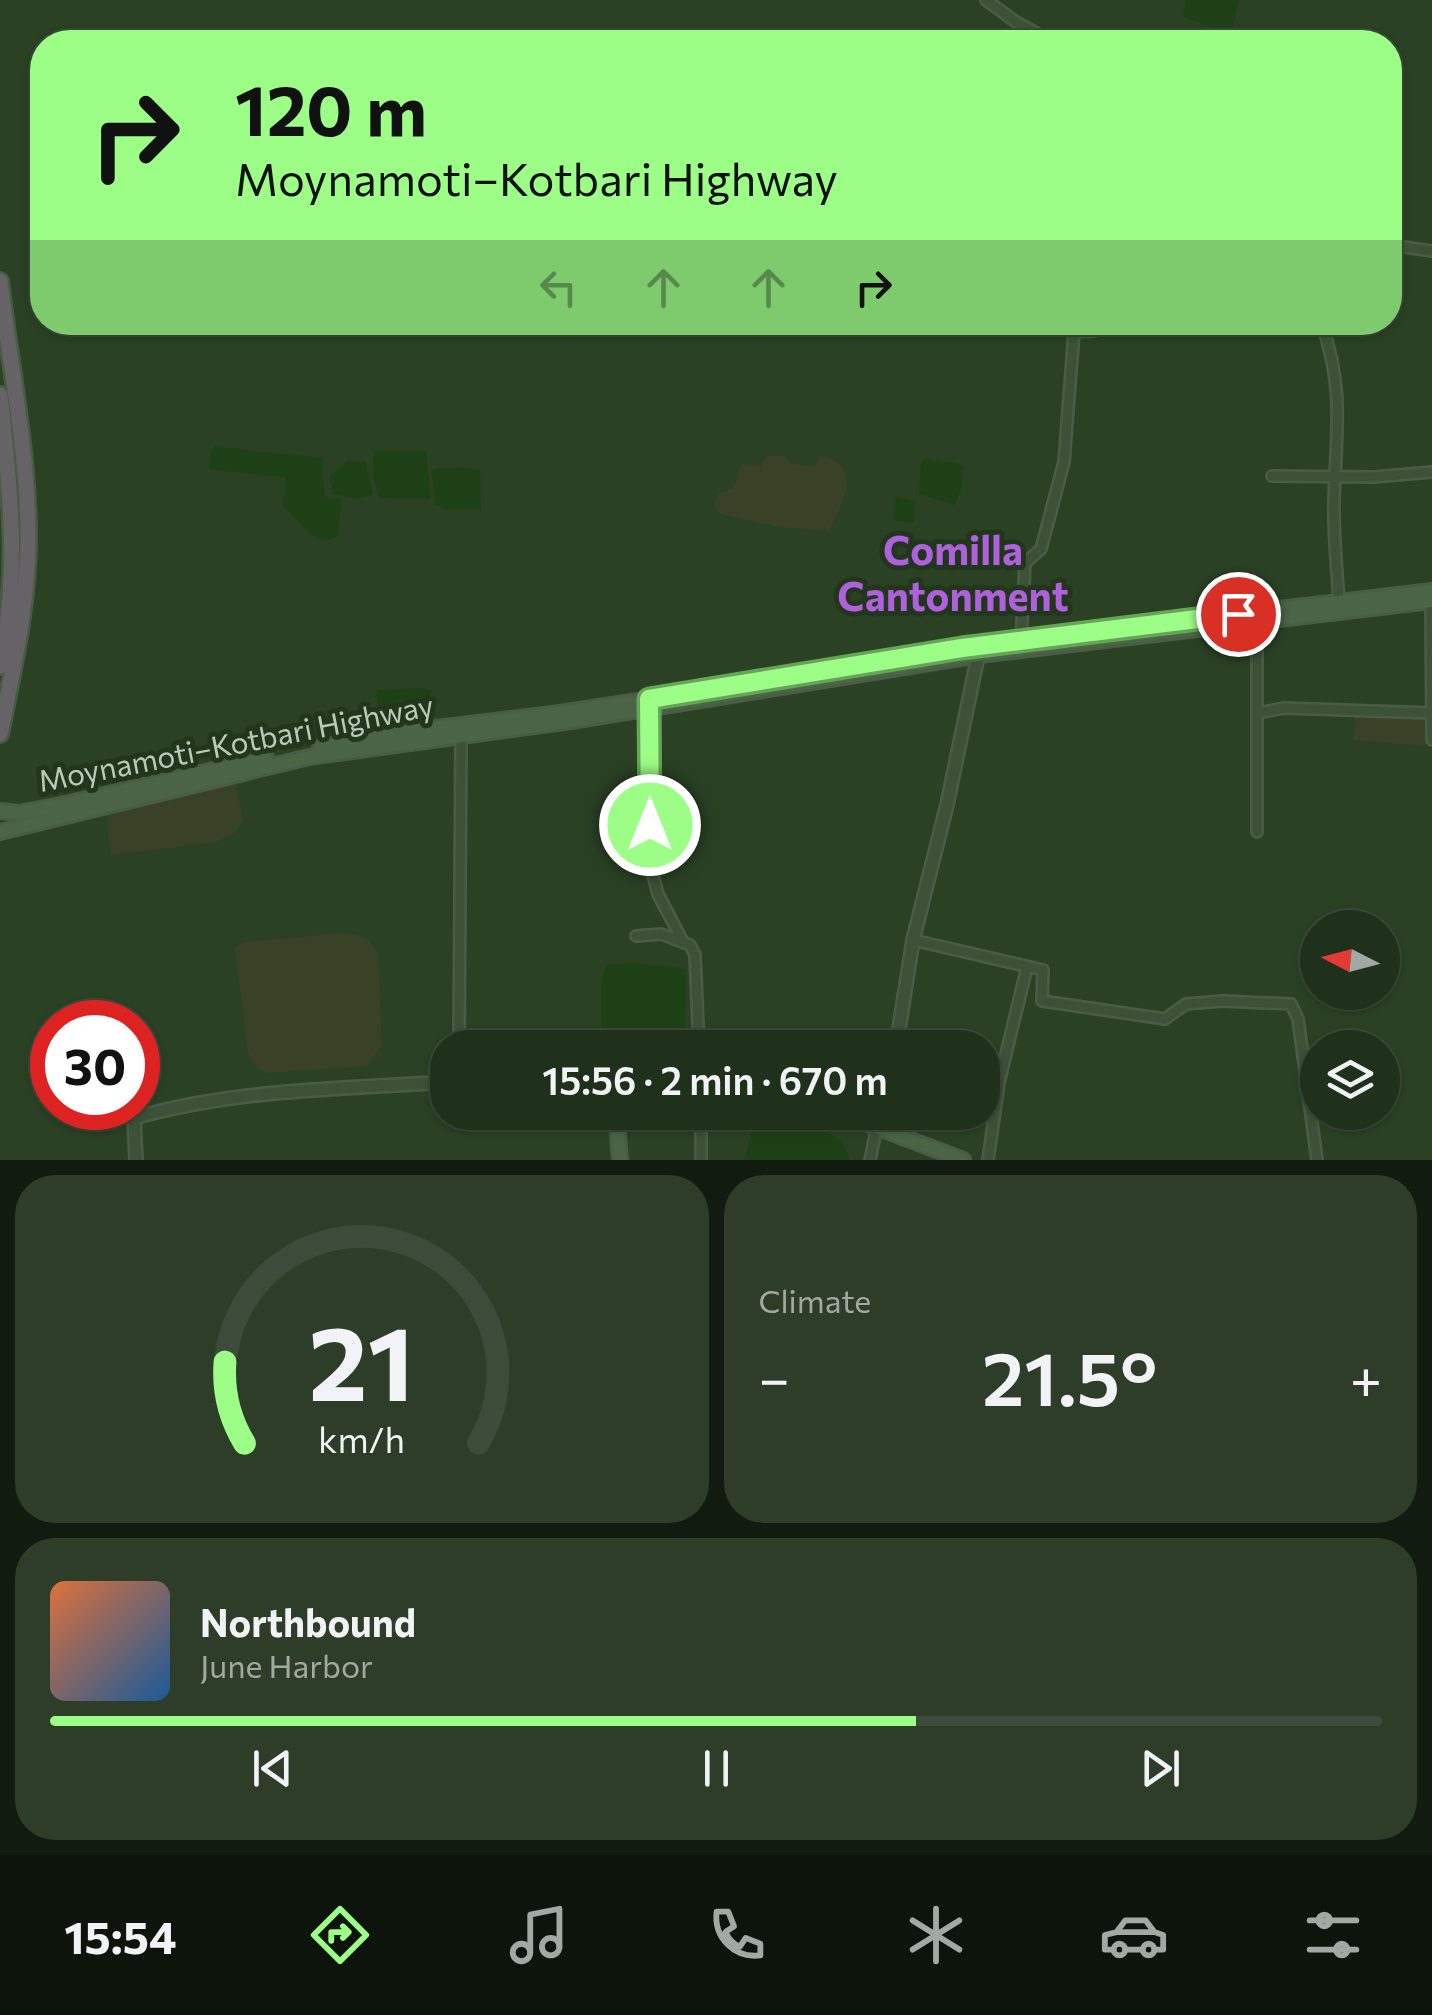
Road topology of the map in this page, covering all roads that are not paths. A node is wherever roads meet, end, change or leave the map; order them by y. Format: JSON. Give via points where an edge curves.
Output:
{"nodes":[{"id":1,"x":986,"y":0,"type":"edge"},
{"id":2,"x":1031,"y":30,"type":"edge"},
{"id":3,"x":1402,"y":246,"type":"edge"},
{"id":4,"x":1432,"y":250,"type":"edge"},
{"id":5,"x":0,"y":281,"type":"edge"},
{"id":6,"x":1074,"y":335,"type":"edge"},
{"id":7,"x":1325,"y":335,"type":"edge"},
{"id":8,"x":0,"y":395,"type":"edge"},
{"id":9,"x":1432,"y":472,"type":"edge"},
{"id":10,"x":1272,"y":476,"type":"dead end"},
{"id":11,"x":1336,"y":476,"type":"junction"},
{"id":12,"x":6,"y":567,"type":"edge"},
{"id":13,"x":1432,"y":591,"type":"edge"},
{"id":14,"x":1431,"y":601,"type":"edge"},
{"id":15,"x":1339,"y":602,"type":"junction"},
{"id":16,"x":1257,"y":622,"type":"junction"},
{"id":17,"x":1021,"y":641,"type":"junction"},
{"id":18,"x":979,"y":651,"type":"junction"},
{"id":19,"x":0,"y":666,"type":"edge"},
{"id":20,"x":650,"y":703,"type":"junction"},
{"id":21,"x":1258,"y":713,"type":"junction"},
{"id":22,"x":1432,"y":713,"type":"edge"},
{"id":23,"x":0,"y":734,"type":"edge"},
{"id":24,"x":461,"y":736,"type":"junction"},
{"id":25,"x":1432,"y":740,"type":"edge"},
{"id":26,"x":308,"y":753,"type":"junction"},
{"id":27,"x":0,"y":810,"type":"edge"},
{"id":28,"x":0,"y":832,"type":"edge"},
{"id":29,"x":1257,"y":832,"type":"dead end"},
{"id":30,"x":636,"y":936,"type":"dead end"},
{"id":31,"x":682,"y":940,"type":"junction"},
{"id":32,"x":912,"y":940,"type":"junction"},
{"id":33,"x":1027,"y":966,"type":"junction"},
{"id":34,"x":459,"y":1030,"type":"edge"},
{"id":35,"x":698,"y":1030,"type":"edge"},
{"id":36,"x":899,"y":1030,"type":"edge"},
{"id":37,"x":430,"y":1083,"type":"edge"},
{"id":38,"x":618,"y":1130,"type":"edge"},
{"id":39,"x":701,"y":1130,"type":"edge"},
{"id":40,"x":877,"y":1130,"type":"edge"},
{"id":41,"x":902,"y":1130,"type":"edge"},
{"id":42,"x":136,"y":1160,"type":"edge"},
{"id":43,"x":620,"y":1160,"type":"edge"},
{"id":44,"x":701,"y":1160,"type":"edge"},
{"id":45,"x":870,"y":1160,"type":"edge"},
{"id":46,"x":963,"y":1160,"type":"edge"},
{"id":47,"x":988,"y":1160,"type":"edge"},
{"id":48,"x":1318,"y":1160,"type":"edge"}],
"edges":[{"from":1,"to":2,"type":"street"},
{"from":3,"to":4,"type":"street"},
{"from":5,"to":23,"type":"highway","via":[[28,540],[20,636]]},
{"from":6,"to":17,"type":"street","via":[[1064,462],[1041,549],[1024,562]]},
{"from":7,"to":11,"type":"street","via":[[1338,380]]},
{"from":8,"to":12,"type":"highway","via":[[10,490]]},
{"from":9,"to":11,"type":"street"},
{"from":10,"to":11,"type":"street"},
{"from":11,"to":15,"type":"street"},
{"from":12,"to":19,"type":"highway","via":[[9,618]]},
{"from":13,"to":15,"type":"main road","name":"Moynamoti–Kotbari Highway"},
{"from":14,"to":16,"type":"main road","name":"Moynamoti–Kotbari Highway"},
{"from":14,"to":22,"type":"street"},
{"from":15,"to":17,"type":"main road","name":"Moynamoti–Kotbari Highway"},
{"from":16,"to":18,"type":"main road","name":"Moynamoti–Kotbari Highway"},
{"from":16,"to":21,"type":"street"},
{"from":17,"to":18,"type":"main road","name":"Moynamoti–Kotbari Highway"},
{"from":18,"to":20,"type":"main road","name":"Moynamoti–Kotbari Highway"},
{"from":18,"to":32,"type":"street"},
{"from":20,"to":24,"type":"main road","name":"Moynamoti–Kotbari Highway"},
{"from":20,"to":26,"type":"main road","name":"Moynamoti–Kotbari Highway","via":[[386,734]]},
{"from":20,"to":31,"type":"street","via":[[650,864]]},
{"from":21,"to":22,"type":"street"},
{"from":21,"to":29,"type":"street"},
{"from":22,"to":25,"type":"street"},
{"from":24,"to":26,"type":"main road","name":"Moynamoti–Kotbari Highway"},
{"from":24,"to":34,"type":"street"},
{"from":26,"to":27,"type":"main road","name":"Moynamoti–Kotbari Highway","via":[[19,813]]},
{"from":26,"to":28,"type":"main road","name":"Moynamoti–Kotbari Highway"},
{"from":30,"to":31,"type":"street"},
{"from":31,"to":35,"type":"street","via":[[695,956]]},
{"from":32,"to":33,"type":"street"},
{"from":32,"to":36,"type":"street"},
{"from":33,"to":47,"type":"street"},
{"from":33,"to":48,"type":"street","via":[[1043,970],[1042,1001],[1165,1019],[1186,1004],[1291,1004]]},
{"from":37,"to":42,"type":"street","via":[[188,1103],[134,1118]]},
{"from":38,"to":43,"type":"main road"},
{"from":39,"to":44,"type":"street"},
{"from":40,"to":45,"type":"street"},
{"from":41,"to":46,"type":"main road"}]}
